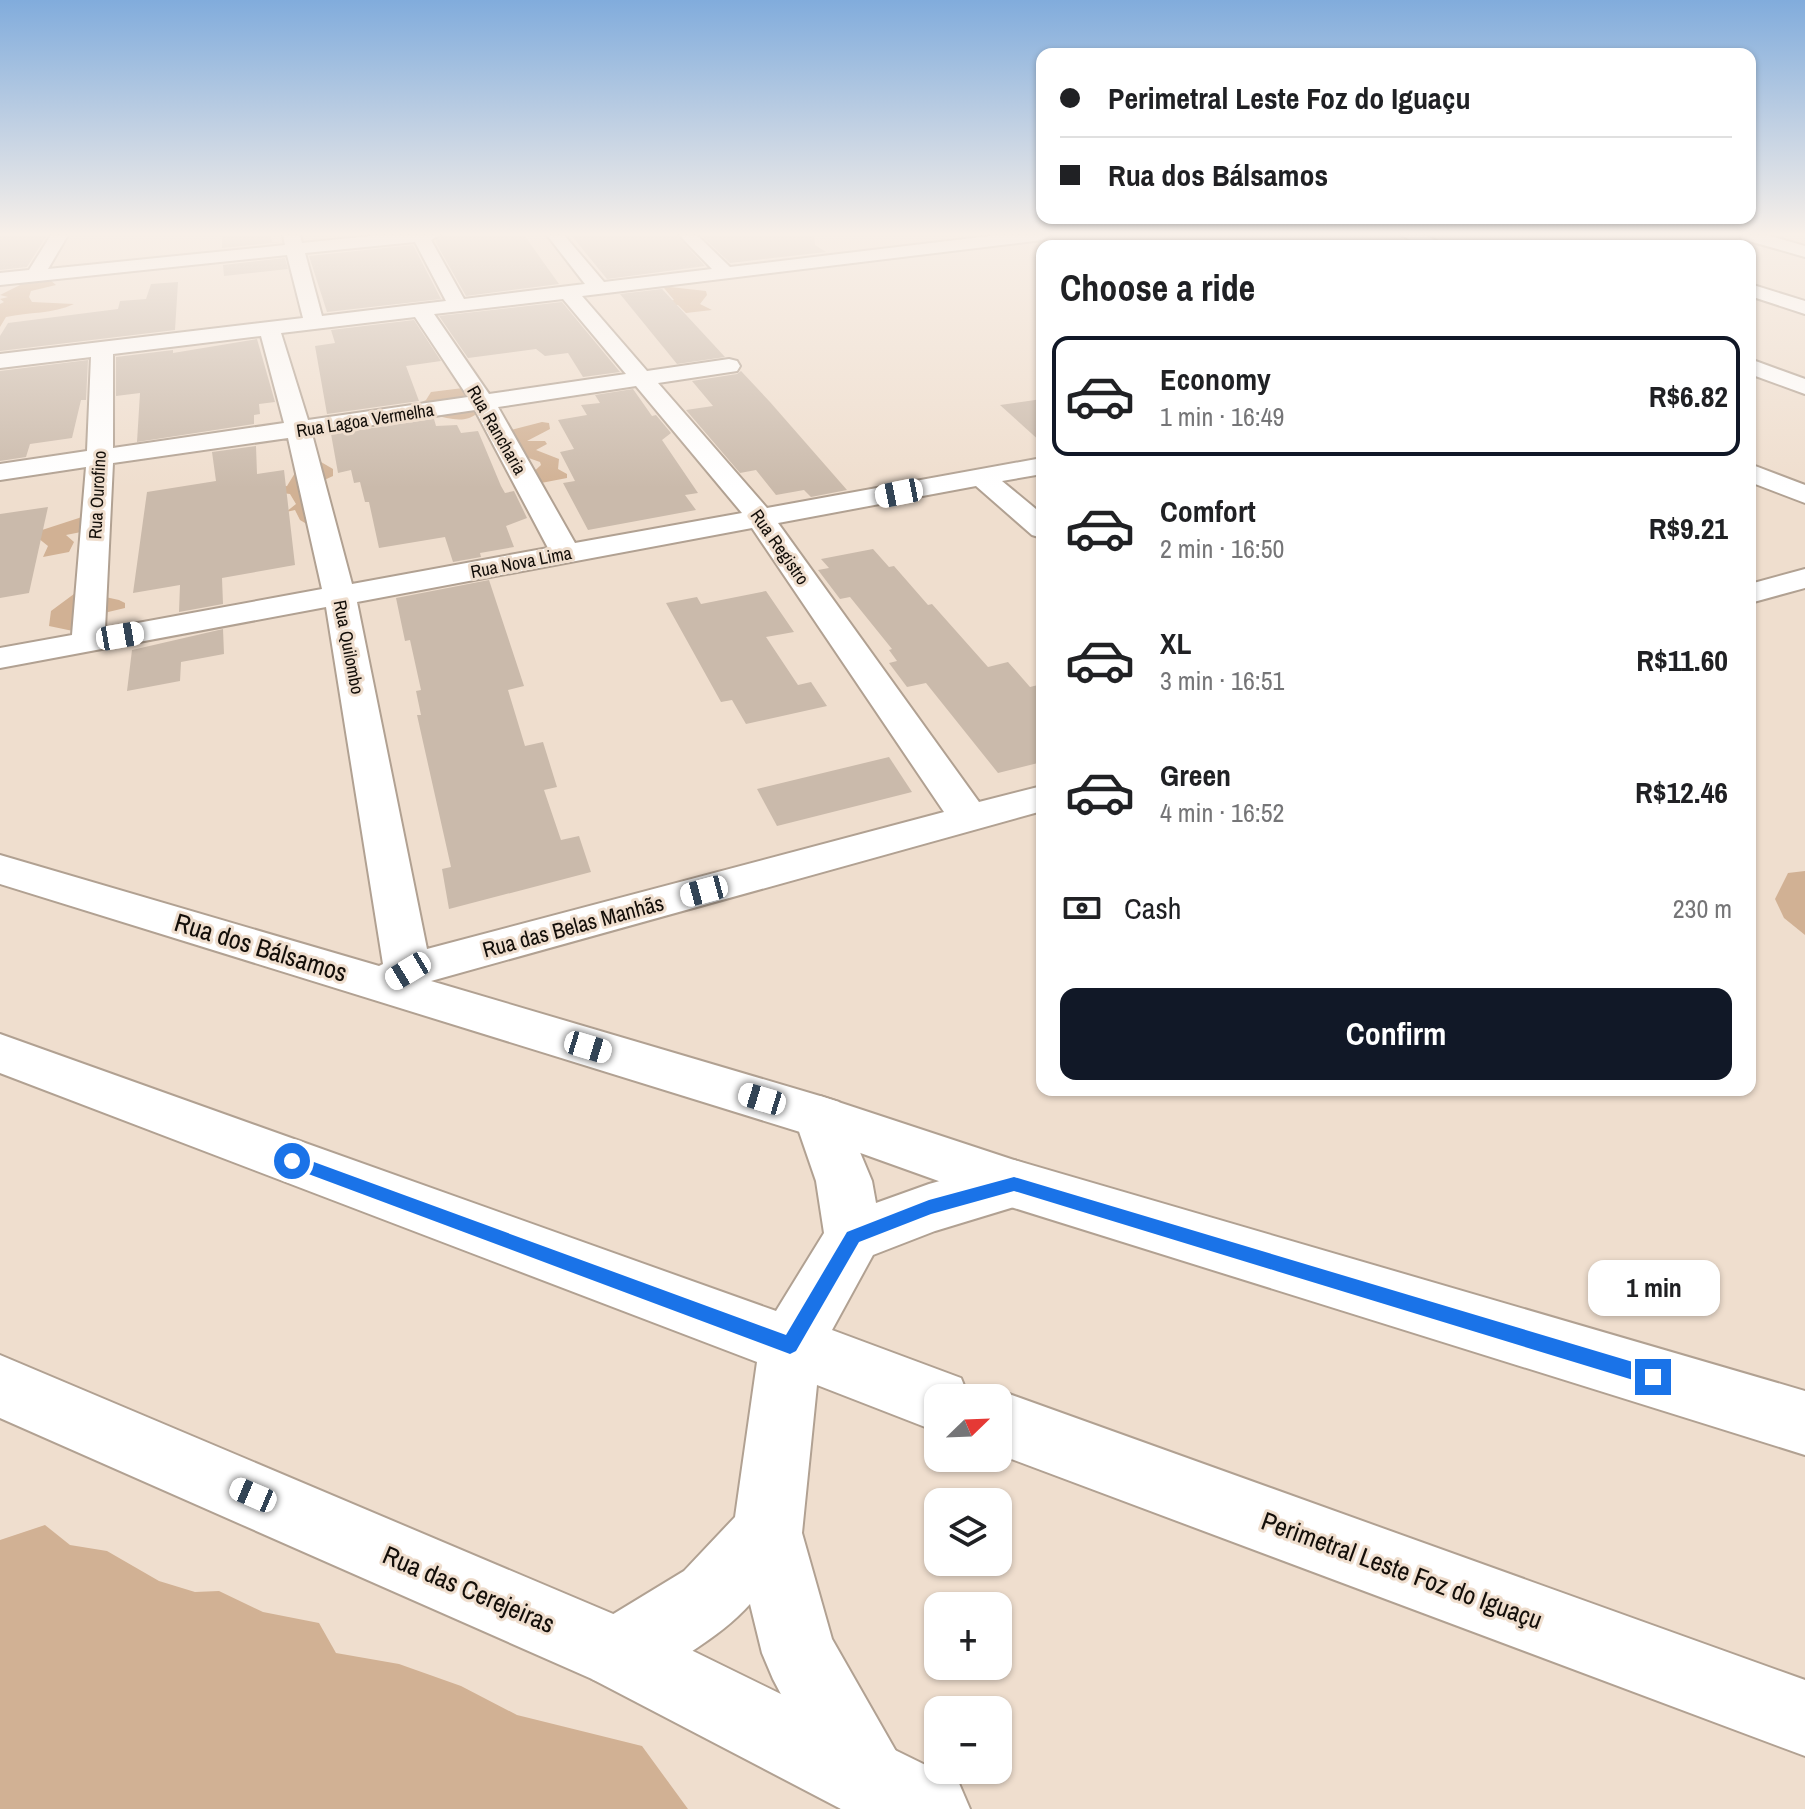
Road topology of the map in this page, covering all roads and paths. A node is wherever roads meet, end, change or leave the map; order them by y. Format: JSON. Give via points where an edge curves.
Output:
{"nodes":[{"id":1,"x":313,"y":319,"type":"edge"},
{"id":2,"x":343,"y":319,"type":"edge"},
{"id":3,"x":427,"y":319,"type":"edge"},
{"id":4,"x":590,"y":319,"type":"edge"},
{"id":5,"x":314,"y":323,"type":"junction"},
{"id":6,"x":269,"y":328,"type":"junction"},
{"id":7,"x":102,"y":349,"type":"junction"},
{"id":8,"x":0,"y":361,"type":"edge"},
{"id":9,"x":729,"y":366,"type":"dead end"},
{"id":10,"x":1756,"y":368,"type":"edge"},
{"id":11,"x":640,"y":379,"type":"junction"},
{"id":12,"x":1805,"y":387,"type":"edge"},
{"id":13,"x":483,"y":402,"type":"junction"},
{"id":14,"x":299,"y":431,"type":"junction"},
{"id":15,"x":100,"y":457,"type":"junction"},
{"id":16,"x":1036,"y":467,"type":"edge"},
{"id":17,"x":0,"y":472,"type":"edge"},
{"id":18,"x":1756,"y":475,"type":"edge"},
{"id":19,"x":981,"y":477,"type":"junction"},
{"id":20,"x":1805,"y":495,"type":"edge"},
{"id":21,"x":761,"y":518,"type":"junction"},
{"id":22,"x":1036,"y":524,"type":"edge"},
{"id":23,"x":566,"y":553,"type":"junction"},
{"id":24,"x":1805,"y":578,"type":"edge"},
{"id":25,"x":1756,"y":592,"type":"edge"},
{"id":26,"x":340,"y":597,"type":"junction"},
{"id":27,"x":88,"y":641,"type":"junction"},
{"id":28,"x":0,"y":658,"type":"edge"},
{"id":29,"x":1036,"y":800,"type":"edge"},
{"id":30,"x":970,"y":819,"type":"junction"},
{"id":31,"x":0,"y":869,"type":"edge"},
{"id":32,"x":397,"y":978,"type":"junction"},
{"id":33,"x":0,"y":1053,"type":"edge"},
{"id":34,"x":820,"y":1117,"type":"junction"},
{"id":35,"x":1014,"y":1184,"type":"junction"},
{"id":36,"x":853,"y":1237,"type":"junction"},
{"id":37,"x":790,"y":1345,"type":"junction"},
{"id":38,"x":0,"y":1386,"type":"edge"},
{"id":39,"x":924,"y":1395,"type":"edge"},
{"id":40,"x":1805,"y":1423,"type":"edge"},
{"id":41,"x":1012,"y":1427,"type":"edge"},
{"id":42,"x":767,"y":1533,"type":"junction"},
{"id":43,"x":618,"y":1653,"type":"junction"},
{"id":44,"x":1805,"y":1718,"type":"edge"},
{"id":45,"x":900,"y":1795,"type":"edge"}],
"edges":[{"from":1,"to":5,"type":"main road"},
{"from":2,"to":5,"type":"main road"},
{"from":3,"to":13,"type":"main road","name":"Rua Rancharia"},
{"from":4,"to":11,"type":"main road","name":"Rua Registro"},
{"from":5,"to":6,"type":"main road"},
{"from":6,"to":7,"type":"main road"},
{"from":6,"to":14,"type":"main road","name":"Rua Quilombo"},
{"from":7,"to":8,"type":"main road"},
{"from":7,"to":15,"type":"main road","name":"Rua Ourofino"},
{"from":9,"to":11,"type":"main road","name":"Rua Lagoa Vermelha"},
{"from":10,"to":12,"type":"main road"},
{"from":11,"to":13,"type":"main road","name":"Rua Lagoa Vermelha"},
{"from":11,"to":21,"type":"main road","name":"Rua Registro"},
{"from":13,"to":14,"type":"main road","name":"Rua Lagoa Vermelha"},
{"from":13,"to":23,"type":"main road","name":"Rua Rancharia"},
{"from":14,"to":15,"type":"main road","name":"Rua Lagoa Vermelha"},
{"from":14,"to":26,"type":"main road","name":"Rua Quilombo"},
{"from":15,"to":17,"type":"main road","name":"Rua Lagoa Vermelha"},
{"from":15,"to":27,"type":"main road","name":"Rua Ourofino"},
{"from":16,"to":19,"type":"main road","name":"Rua Nova Lima"},
{"from":18,"to":20,"type":"main road"},
{"from":19,"to":21,"type":"main road","name":"Rua Nova Lima"},
{"from":19,"to":22,"type":"main road"},
{"from":21,"to":23,"type":"main road","name":"Rua Nova Lima"},
{"from":21,"to":30,"type":"main road","name":"Rua Registro"},
{"from":23,"to":26,"type":"main road","name":"Rua Nova Lima"},
{"from":24,"to":25,"type":"main road"},
{"from":26,"to":27,"type":"main road","name":"Rua Nova Lima"},
{"from":26,"to":32,"type":"main road","name":"Rua Quilombo"},
{"from":27,"to":28,"type":"main road","name":"Rua Nova Lima"},
{"from":29,"to":30,"type":"main road","name":"Rua das Belas Manhãs"},
{"from":30,"to":32,"type":"main road","name":"Rua das Belas Manhãs"},
{"from":31,"to":32,"type":"main road","name":"Rua dos Bálsamos"},
{"from":32,"to":34,"type":"main road","name":"Rua dos Bálsamos"},
{"from":33,"to":37,"type":"main road"},
{"from":34,"to":35,"type":"main road","name":"Rua dos Bálsamos"},
{"from":34,"to":36,"type":"main road","via":[[844,1181]]},
{"from":35,"to":36,"type":"main road"},
{"from":35,"to":40,"type":"main road","name":"Rua dos Bálsamos"},
{"from":36,"to":37,"type":"main road"},
{"from":37,"to":39,"type":"main road"},
{"from":37,"to":42,"type":"main road"},
{"from":38,"to":43,"type":"main road","name":"Rua das Cerejeiras"},
{"from":41,"to":44,"type":"main road","name":"Perimetral Leste Foz do Iguaçu"},
{"from":42,"to":43,"type":"main road","via":[[709,1596]]},
{"from":42,"to":45,"type":"main road","via":[[799,1653]]},
{"from":43,"to":45,"type":"main road","name":"Rua das Cerejeiras"}]}
